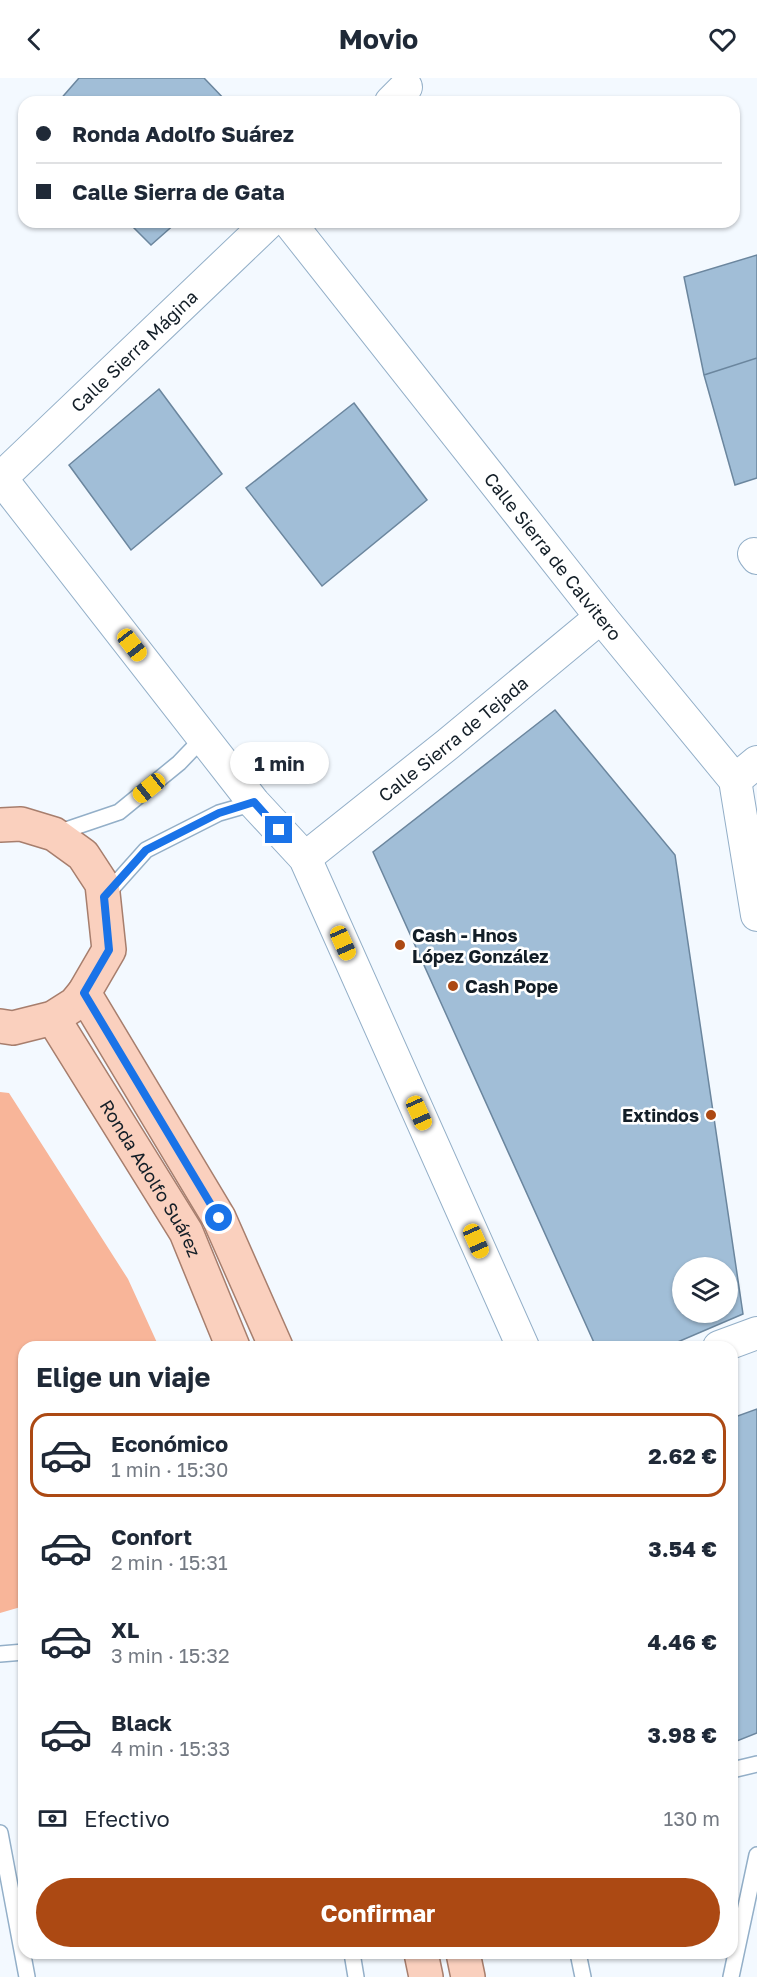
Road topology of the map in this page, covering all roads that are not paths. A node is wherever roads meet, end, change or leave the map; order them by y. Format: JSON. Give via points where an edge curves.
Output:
{"nodes":[{"id":1,"x":263,"y":228,"type":"edge"},
{"id":2,"x":294,"y":228,"type":"edge"},
{"id":3,"x":1,"y":478,"type":"edge"},
{"id":4,"x":601,"y":617,"type":"junction"},
{"id":5,"x":204,"y":737,"type":"junction"},
{"id":6,"x":746,"y":771,"type":"edge"},
{"id":7,"x":254,"y":802,"type":"junction"},
{"id":8,"x":0,"y":825,"type":"edge"},
{"id":9,"x":54,"y":834,"type":"junction"},
{"id":10,"x":305,"y":858,"type":"junction"},
{"id":11,"x":104,"y":897,"type":"junction"},
{"id":12,"x":757,"y":915,"type":"edge"},
{"id":13,"x":84,"y":993,"type":"junction"},
{"id":14,"x":53,"y":1018,"type":"junction"},
{"id":15,"x":0,"y":1026,"type":"edge"},
{"id":16,"x":757,"y":1333,"type":"edge"},
{"id":17,"x":230,"y":1341,"type":"edge"},
{"id":18,"x":273,"y":1341,"type":"edge"},
{"id":19,"x":520,"y":1341,"type":"edge"},
{"id":20,"x":735,"y":1341,"type":"edge"},
{"id":21,"x":18,"y":1652,"type":"edge"},
{"id":22,"x":0,"y":1654,"type":"edge"},
{"id":23,"x":757,"y":1764,"type":"edge"},
{"id":24,"x":738,"y":1769,"type":"edge"},
{"id":25,"x":0,"y":1833,"type":"edge"},
{"id":26,"x":757,"y":1855,"type":"edge"},
{"id":27,"x":18,"y":1929,"type":"edge"},
{"id":28,"x":738,"y":1944,"type":"edge"},
{"id":29,"x":24,"y":1959,"type":"edge"},
{"id":30,"x":353,"y":1959,"type":"edge"},
{"id":31,"x":423,"y":1959,"type":"edge"},
{"id":32,"x":464,"y":1959,"type":"edge"},
{"id":33,"x":579,"y":1959,"type":"edge"},
{"id":34,"x":735,"y":1959,"type":"edge"},
{"id":35,"x":27,"y":1977,"type":"edge"},
{"id":36,"x":356,"y":1977,"type":"edge"},
{"id":37,"x":426,"y":1977,"type":"edge"},
{"id":38,"x":468,"y":1977,"type":"edge"},
{"id":39,"x":583,"y":1977,"type":"edge"},
{"id":40,"x":731,"y":1977,"type":"edge"}],
"edges":[{"from":1,"to":3,"type":"street","name":"Calle Sierra Mágina"},
{"from":2,"to":4,"type":"street","name":"Calle Sierra de Calvitero"},
{"from":3,"to":5,"type":"street"},
{"from":4,"to":6,"type":"street","name":"Calle Sierra de Calvitero"},
{"from":4,"to":10,"type":"street","name":"Calle Sierra de Tejada"},
{"from":5,"to":7,"type":"street"},
{"from":5,"to":9,"type":"lane","via":[[119,812]]},
{"from":6,"to":12,"type":"street","name":"Calle Sierra de Calvitero"},
{"from":7,"to":10,"type":"street"},
{"from":7,"to":11,"type":"lane","via":[[219,813],[146,850]]},
{"from":8,"to":9,"type":"main road","via":[[21,824]]},
{"from":9,"to":11,"type":"main road","via":[[82,855],[102,884]]},
{"from":10,"to":19,"type":"street"},
{"from":11,"to":13,"type":"main road","via":[[109,950]]},
{"from":13,"to":14,"type":"main road"},
{"from":13,"to":18,"type":"main road","via":[[219,1218]]},
{"from":14,"to":15,"type":"main road","via":[[13,1028]]},
{"from":14,"to":17,"type":"main road","name":"Ronda Adolfo Suárez","via":[[186,1232]]},
{"from":16,"to":20,"type":"street"},
{"from":21,"to":22,"type":"lane"},
{"from":23,"to":24,"type":"lane"},
{"from":25,"to":27,"type":"lane"},
{"from":26,"to":28,"type":"lane"},
{"from":29,"to":35,"type":"lane"},
{"from":30,"to":36,"type":"lane"},
{"from":31,"to":37,"type":"main road"},
{"from":32,"to":38,"type":"main road"},
{"from":33,"to":39,"type":"lane"},
{"from":34,"to":40,"type":"lane"}]}
